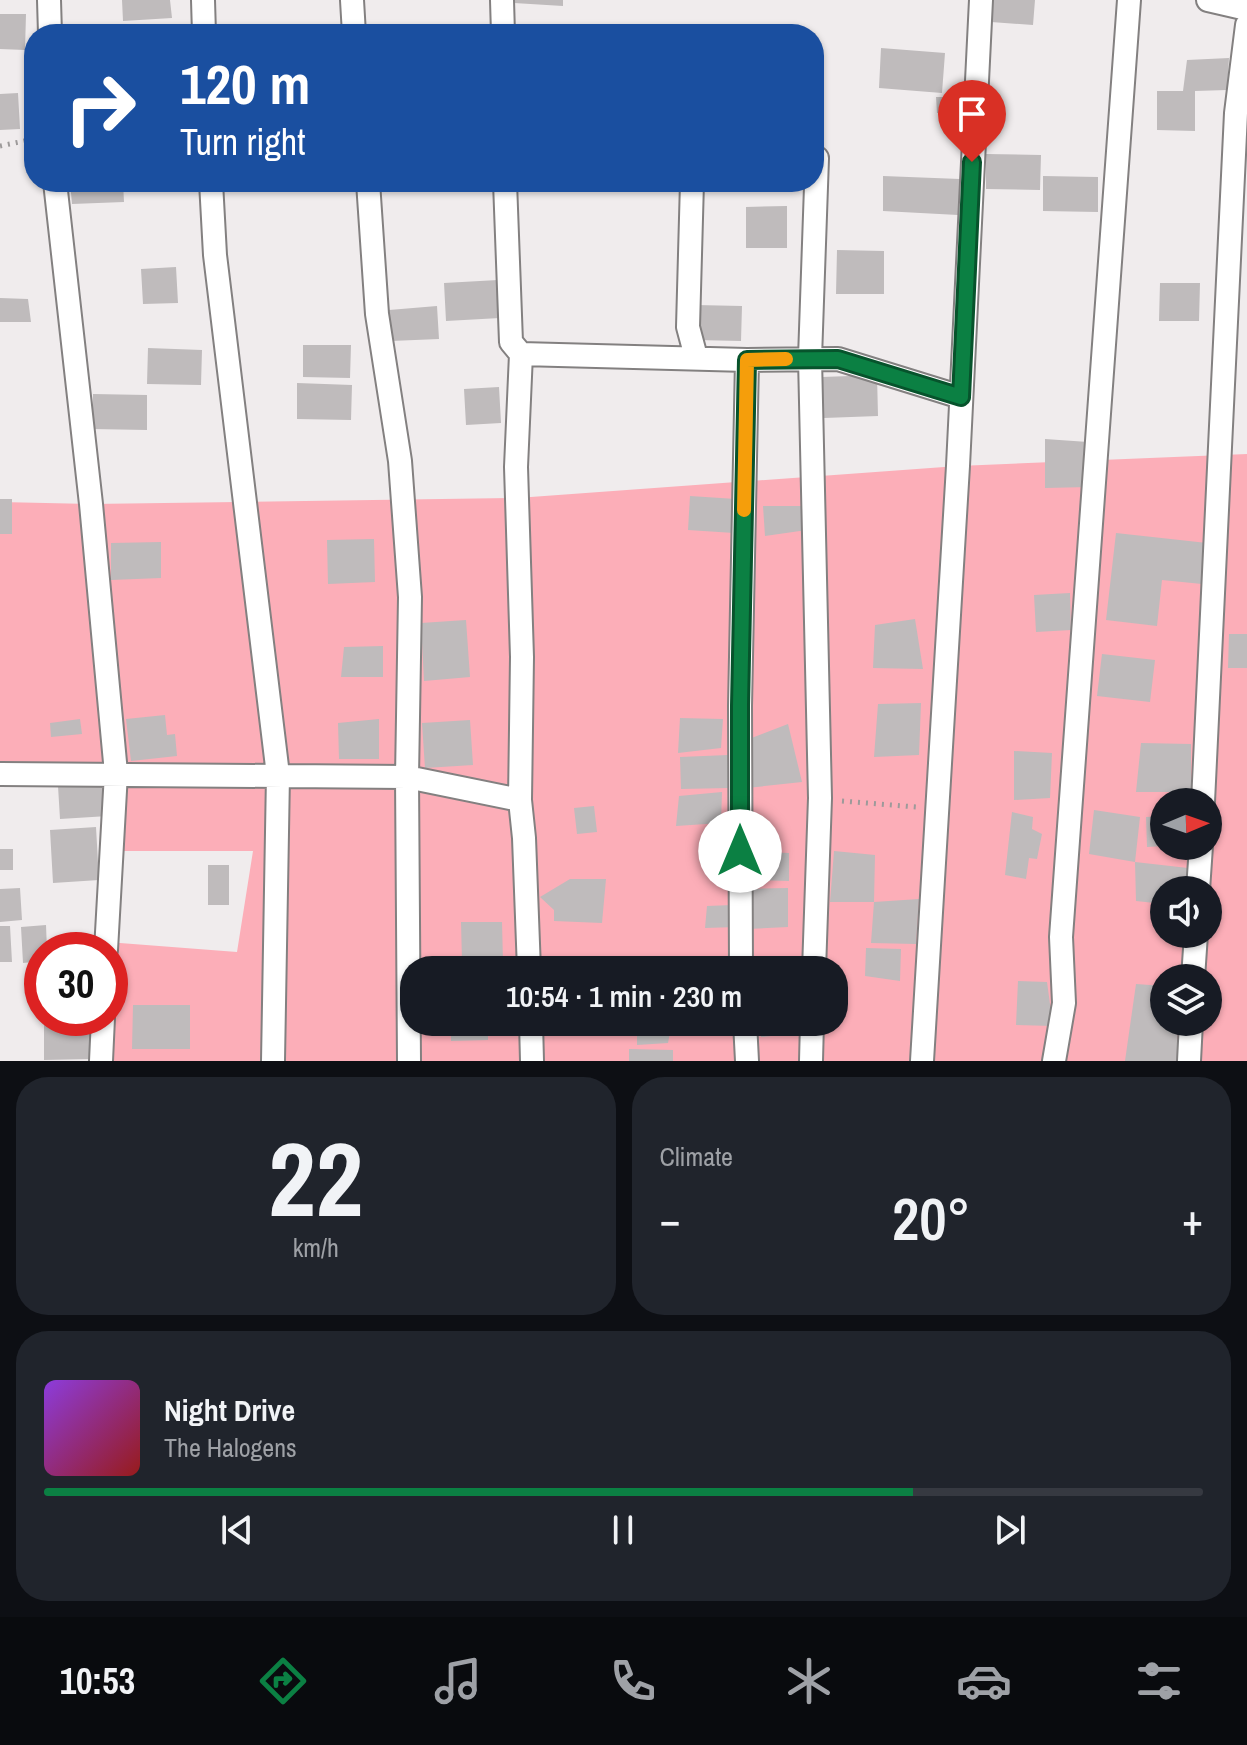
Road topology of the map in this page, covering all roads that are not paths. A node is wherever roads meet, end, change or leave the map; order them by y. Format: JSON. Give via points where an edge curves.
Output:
{"nodes":[{"id":1,"x":49,"y":0,"type":"edge"},
{"id":2,"x":203,"y":0,"type":"edge"},
{"id":3,"x":352,"y":0,"type":"edge"},
{"id":4,"x":502,"y":0,"type":"edge"},
{"id":5,"x":981,"y":0,"type":"edge"},
{"id":6,"x":1129,"y":0,"type":"edge"},
{"id":7,"x":1208,"y":0,"type":"edge"},
{"id":8,"x":1237,"y":5,"type":"edge"},
{"id":9,"x":50,"y":24,"type":"edge"},
{"id":10,"x":204,"y":24,"type":"edge"},
{"id":11,"x":353,"y":24,"type":"edge"},
{"id":12,"x":503,"y":24,"type":"edge"},
{"id":13,"x":1247,"y":25,"type":"edge"},
{"id":14,"x":56,"y":192,"type":"edge"},
{"id":15,"x":212,"y":192,"type":"edge"},
{"id":16,"x":369,"y":192,"type":"edge"},
{"id":17,"x":505,"y":192,"type":"edge"},
{"id":18,"x":692,"y":192,"type":"edge"},
{"id":19,"x":816,"y":192,"type":"edge"},
{"id":20,"x":521,"y":354,"type":"junction"},
{"id":21,"x":696,"y":357,"type":"junction"},
{"id":22,"x":810,"y":358,"type":"junction"},
{"id":23,"x":747,"y":360,"type":"junction"},
{"id":24,"x":961,"y":397,"type":"junction"},
{"id":25,"x":116,"y":773,"type":"junction"},
{"id":26,"x":0,"y":774,"type":"edge"},
{"id":27,"x":278,"y":775,"type":"junction"},
{"id":28,"x":407,"y":777,"type":"junction"},
{"id":29,"x":1204,"y":788,"type":"edge"},
{"id":30,"x":520,"y":800,"type":"junction"},
{"id":31,"x":107,"y":932,"type":"edge"},
{"id":32,"x":528,"y":956,"type":"edge"},
{"id":33,"x":741,"y":956,"type":"edge"},
{"id":34,"x":814,"y":956,"type":"edge"},
{"id":35,"x":102,"y":1036,"type":"edge"},
{"id":36,"x":531,"y":1036,"type":"edge"},
{"id":37,"x":746,"y":1036,"type":"edge"},
{"id":38,"x":812,"y":1036,"type":"edge"},
{"id":39,"x":1190,"y":1036,"type":"edge"},
{"id":40,"x":101,"y":1061,"type":"edge"},
{"id":41,"x":273,"y":1061,"type":"edge"},
{"id":42,"x":409,"y":1061,"type":"edge"},
{"id":43,"x":532,"y":1061,"type":"edge"},
{"id":44,"x":747,"y":1061,"type":"edge"},
{"id":45,"x":811,"y":1061,"type":"edge"},
{"id":46,"x":922,"y":1061,"type":"edge"},
{"id":47,"x":1054,"y":1061,"type":"edge"},
{"id":48,"x":1189,"y":1061,"type":"edge"}],
"edges":[{"from":1,"to":9,"type":"street"},
{"from":2,"to":10,"type":"street"},
{"from":3,"to":11,"type":"street"},
{"from":4,"to":12,"type":"street"},
{"from":5,"to":24,"type":"street"},
{"from":6,"to":47,"type":"street","via":[[1061,937],[1064,1003]]},
{"from":7,"to":8,"type":"street"},
{"from":13,"to":29,"type":"street","via":[[1236,113]]},
{"from":14,"to":25,"type":"street"},
{"from":15,"to":27,"type":"street"},
{"from":16,"to":28,"type":"street","via":[[377,314],[400,461],[410,597]]},
{"from":17,"to":20,"type":"street","via":[[511,342]]},
{"from":18,"to":21,"type":"street","via":[[688,327]]},
{"from":19,"to":22,"type":"street"},
{"from":20,"to":21,"type":"street"},
{"from":20,"to":30,"type":"street","via":[[516,467]]},
{"from":21,"to":23,"type":"street"},
{"from":22,"to":23,"type":"street"},
{"from":22,"to":24,"type":"street","via":[[838,359]]},
{"from":22,"to":34,"type":"street","via":[[820,798]]},
{"from":23,"to":33,"type":"street"},
{"from":24,"to":46,"type":"street"},
{"from":25,"to":26,"type":"street"},
{"from":25,"to":27,"type":"street"},
{"from":25,"to":31,"type":"street"},
{"from":27,"to":28,"type":"street"},
{"from":27,"to":41,"type":"street"},
{"from":28,"to":30,"type":"street"},
{"from":28,"to":42,"type":"street"},
{"from":30,"to":32,"type":"street"},
{"from":35,"to":40,"type":"street"},
{"from":36,"to":43,"type":"street"},
{"from":37,"to":44,"type":"street"},
{"from":38,"to":45,"type":"street"},
{"from":39,"to":48,"type":"street"}]}
